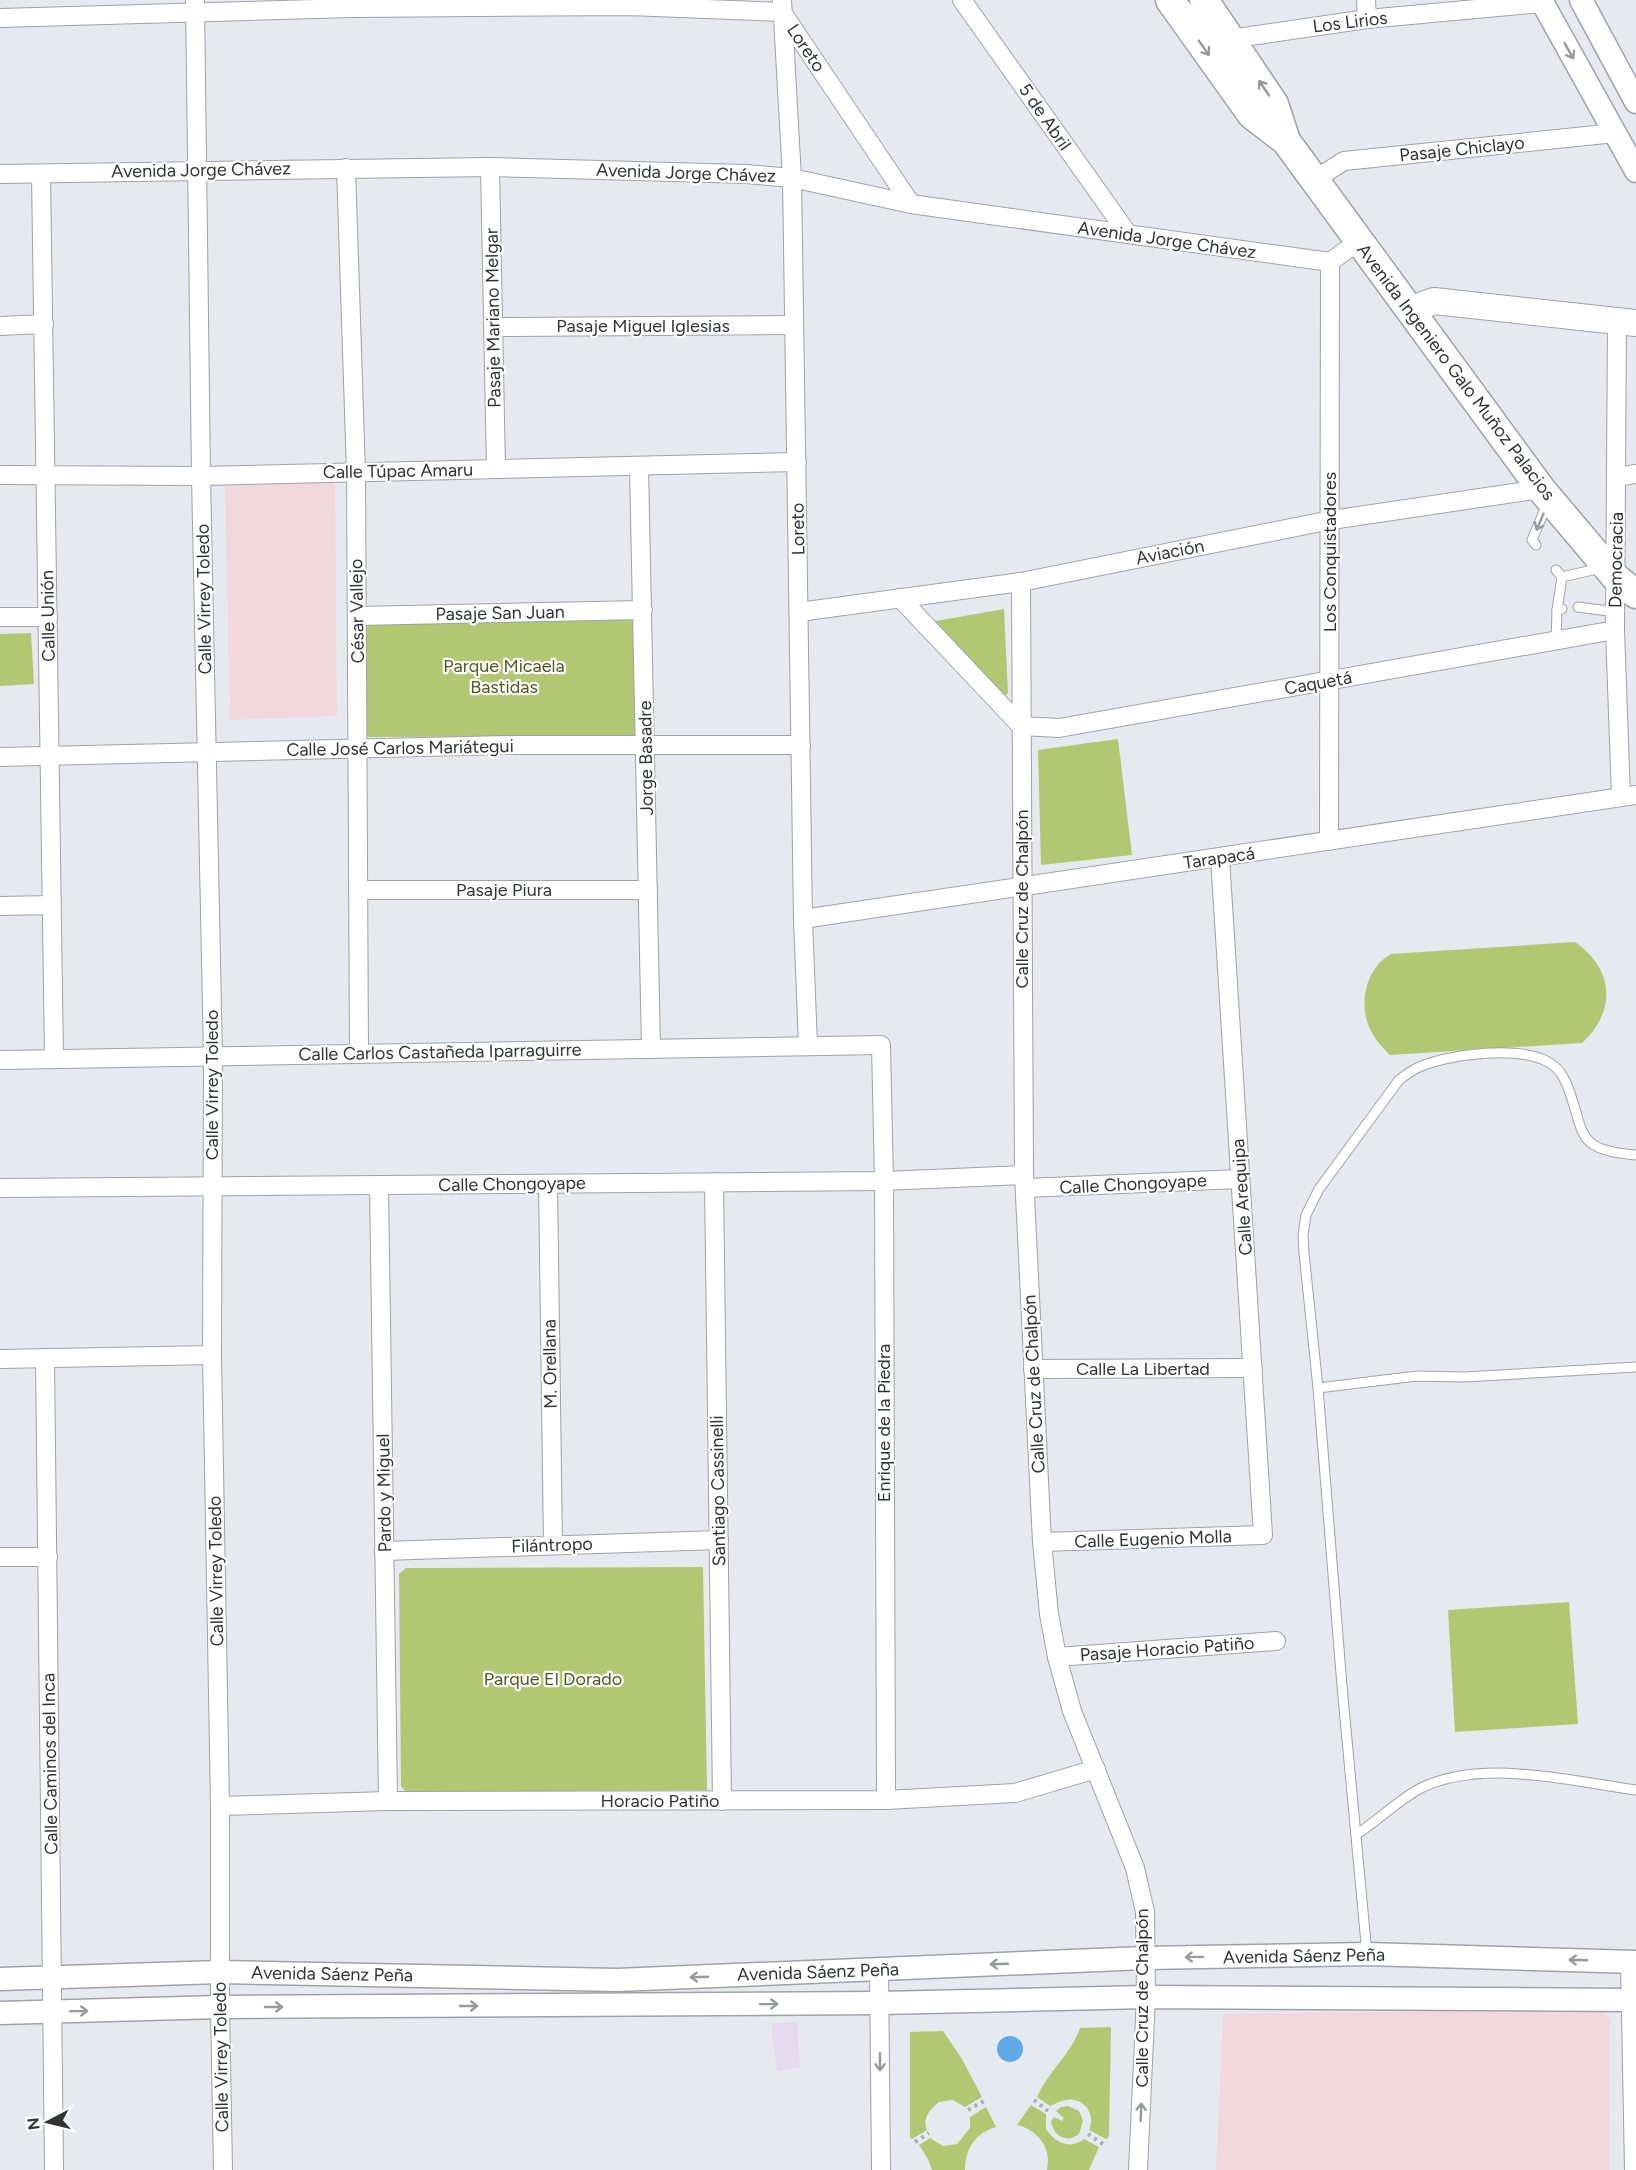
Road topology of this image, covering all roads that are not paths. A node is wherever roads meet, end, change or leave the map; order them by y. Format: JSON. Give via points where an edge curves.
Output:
{"nodes":[{"id":1,"x":962,"y":0,"type":"edge"},
{"id":2,"x":1170,"y":0,"type":"edge"},
{"id":3,"x":1204,"y":0,"type":"edge"},
{"id":4,"x":1366,"y":0,"type":"edge"},
{"id":5,"x":1581,"y":0,"type":"edge"},
{"id":6,"x":1541,"y":2,"type":"edge"},
{"id":7,"x":629,"y":3,"type":"edge"},
{"id":8,"x":352,"y":4,"type":"edge"},
{"id":9,"x":782,"y":6,"type":"edge"},
{"id":10,"x":195,"y":7,"type":"edge"},
{"id":11,"x":44,"y":9,"type":"edge"},
{"id":12,"x":0,"y":18,"type":"edge"},
{"id":13,"x":1367,"y":19,"type":"junction"},
{"id":14,"x":1230,"y":39,"type":"junction"},
{"id":15,"x":1636,"y":102,"type":"edge"},
{"id":16,"x":1615,"y":133,"type":"junction"},
{"id":17,"x":1286,"y":141,"type":"junction"},
{"id":18,"x":490,"y":167,"type":"junction"},
{"id":19,"x":346,"y":168,"type":"junction"},
{"id":20,"x":196,"y":170,"type":"junction"},
{"id":21,"x":1636,"y":171,"type":"edge"},
{"id":22,"x":0,"y":174,"type":"edge"},
{"id":23,"x":41,"y":174,"type":"junction"},
{"id":24,"x":792,"y":178,"type":"junction"},
{"id":25,"x":1314,"y":180,"type":"junction"},
{"id":26,"x":911,"y":204,"type":"junction"},
{"id":27,"x":1128,"y":234,"type":"junction"},
{"id":28,"x":1359,"y":241,"type":"junction"},
{"id":29,"x":1330,"y":262,"type":"junction"},
{"id":30,"x":1412,"y":312,"type":"junction"},
{"id":31,"x":1627,"y":322,"type":"edge"},
{"id":32,"x":44,"y":324,"type":"junction"},
{"id":33,"x":794,"y":325,"type":"junction"},
{"id":34,"x":0,"y":326,"type":"edge"},
{"id":35,"x":493,"y":327,"type":"junction"},
{"id":36,"x":797,"y":462,"type":"junction"},
{"id":37,"x":639,"y":467,"type":"junction"},
{"id":38,"x":496,"y":469,"type":"junction"},
{"id":39,"x":356,"y":472,"type":"junction"},
{"id":40,"x":1636,"y":474,"type":"edge"},
{"id":41,"x":0,"y":475,"type":"edge"},
{"id":42,"x":46,"y":476,"type":"junction"},
{"id":43,"x":201,"y":476,"type":"junction"},
{"id":44,"x":1617,"y":477,"type":"junction"},
{"id":45,"x":1545,"y":494,"type":"junction"},
{"id":46,"x":1331,"y":520,"type":"junction"},
{"id":47,"x":1536,"y":545,"type":"dead end"},
{"id":48,"x":1021,"y":582,"type":"junction"},
{"id":49,"x":1619,"y":588,"type":"edge"},
{"id":50,"x":900,"y":598,"type":"junction"},
{"id":51,"x":1578,"y":607,"type":"dead end"},
{"id":52,"x":643,"y":610,"type":"junction"},
{"id":53,"x":799,"y":612,"type":"junction"},
{"id":54,"x":357,"y":616,"type":"junction"},
{"id":55,"x":0,"y":617,"type":"edge"},
{"id":56,"x":48,"y":617,"type":"junction"},
{"id":57,"x":1615,"y":630,"type":"junction"},
{"id":58,"x":1556,"y":641,"type":"junction"},
{"id":59,"x":1330,"y":681,"type":"junction"},
{"id":60,"x":1021,"y":726,"type":"junction"},
{"id":61,"x":801,"y":745,"type":"junction"},
{"id":62,"x":645,"y":746,"type":"junction"},
{"id":63,"x":358,"y":748,"type":"junction"},
{"id":64,"x":207,"y":751,"type":"junction"},
{"id":65,"x":0,"y":757,"type":"edge"},
{"id":66,"x":50,"y":757,"type":"junction"},
{"id":67,"x":1629,"y":796,"type":"edge"},
{"id":68,"x":1329,"y":841,"type":"junction"},
{"id":69,"x":1220,"y":858,"type":"junction"},
{"id":70,"x":1021,"y":887,"type":"junction"},
{"id":71,"x":359,"y":890,"type":"junction"},
{"id":72,"x":648,"y":890,"type":"junction"},
{"id":73,"x":52,"y":905,"type":"junction"},
{"id":74,"x":0,"y":906,"type":"edge"},
{"id":75,"x":802,"y":919,"type":"junction"},
{"id":76,"x":881,"y":1045,"type":"joint"},
{"id":77,"x":808,"y":1046,"type":"junction"},
{"id":78,"x":651,"y":1048,"type":"junction"},
{"id":79,"x":360,"y":1054,"type":"junction"},
{"id":80,"x":213,"y":1057,"type":"junction"},
{"id":81,"x":54,"y":1059,"type":"junction"},
{"id":82,"x":0,"y":1060,"type":"edge"},
{"id":83,"x":1636,"y":1155,"type":"edge"},
{"id":84,"x":1240,"y":1179,"type":"junction"},
{"id":85,"x":884,"y":1181,"type":"junction"},
{"id":86,"x":714,"y":1182,"type":"junction"},
{"id":87,"x":1025,"y":1182,"type":"junction"},
{"id":88,"x":548,"y":1184,"type":"junction"},
{"id":89,"x":380,"y":1185,"type":"junction"},
{"id":90,"x":213,"y":1187,"type":"junction"},
{"id":91,"x":0,"y":1188,"type":"edge"},
{"id":92,"x":212,"y":1355,"type":"junction"},
{"id":93,"x":45,"y":1358,"type":"junction"},
{"id":94,"x":0,"y":1359,"type":"edge"},
{"id":95,"x":1636,"y":1367,"type":"edge"},
{"id":96,"x":1252,"y":1368,"type":"junction"},
{"id":97,"x":1033,"y":1369,"type":"junction"},
{"id":98,"x":1318,"y":1388,"type":"junction"},
{"id":99,"x":1263,"y":1536,"type":"joint"},
{"id":100,"x":719,"y":1540,"type":"junction"},
{"id":101,"x":1042,"y":1542,"type":"junction"},
{"id":102,"x":553,"y":1545,"type":"junction"},
{"id":103,"x":384,"y":1551,"type":"junction"},
{"id":104,"x":0,"y":1557,"type":"edge"},
{"id":105,"x":48,"y":1557,"type":"junction"},
{"id":106,"x":1276,"y":1641,"type":"dead end"},
{"id":107,"x":1058,"y":1657,"type":"junction"},
{"id":108,"x":1096,"y":1769,"type":"junction"},
{"id":109,"x":1636,"y":1790,"type":"edge"},
{"id":110,"x":886,"y":1800,"type":"junction"},
{"id":111,"x":388,"y":1801,"type":"junction"},
{"id":112,"x":722,"y":1801,"type":"junction"},
{"id":113,"x":220,"y":1806,"type":"junction"},
{"id":114,"x":1357,"y":1834,"type":"junction"},
{"id":115,"x":1368,"y":1954,"type":"junction"},
{"id":116,"x":1145,"y":1958,"type":"junction"},
{"id":117,"x":1633,"y":1962,"type":"edge"},
{"id":118,"x":879,"y":1969,"type":"junction"},
{"id":119,"x":220,"y":1972,"type":"junction"},
{"id":120,"x":52,"y":1977,"type":"junction"},
{"id":121,"x":0,"y":1979,"type":"edge"},
{"id":122,"x":1146,"y":1997,"type":"junction"},
{"id":123,"x":1634,"y":1999,"type":"edge"},
{"id":124,"x":880,"y":2003,"type":"junction"},
{"id":125,"x":220,"y":2007,"type":"junction"},
{"id":126,"x":52,"y":2011,"type":"junction"},
{"id":127,"x":0,"y":2013,"type":"edge"},
{"id":128,"x":54,"y":2170,"type":"edge"},
{"id":129,"x":223,"y":2170,"type":"edge"},
{"id":130,"x":881,"y":2170,"type":"edge"},
{"id":131,"x":1138,"y":2170,"type":"edge"},
{"id":132,"x":1634,"y":2170,"type":"edge"}],
"edges":[{"from":1,"to":27,"type":"street","name":"5 de Abril"},
{"from":2,"to":17,"type":"main road","name":"Avenida Ingeniero Galo Muñoz Palacios","one_way":true,"via":[[1252,115]]},
{"from":3,"to":14,"type":"main road","name":"Avenida Ingeniero Galo Muñoz Palacios"},
{"from":4,"to":13,"type":"street"},
{"from":5,"to":15,"type":"street"},
{"from":6,"to":13,"type":"street","name":"Los Lirios"},
{"from":6,"to":16,"type":"street","one_way":true},
{"from":7,"to":8,"type":"street"},
{"from":7,"to":9,"type":"street"},
{"from":8,"to":10,"type":"street"},
{"from":9,"to":24,"type":"street","name":"Loreto"},
{"from":9,"to":26,"type":"street","name":"Loreto"},
{"from":10,"to":11,"type":"street"},
{"from":10,"to":20,"type":"street","name":"Calle Virrey Toledo"},
{"from":11,"to":12,"type":"street"},
{"from":13,"to":14,"type":"street","name":"Los Lirios"},
{"from":17,"to":14,"type":"main road","name":"Avenida Ingeniero Galo Muñoz Palacios","one_way":true,"via":[[1274,104]]},
{"from":16,"to":21,"type":"street"},
{"from":16,"to":25,"type":"street","name":"Pasaje Chiclayo","via":[[1344,161]]},
{"from":17,"to":25,"type":"main road","name":"Avenida Ingeniero Galo Muñoz Palacios"},
{"from":18,"to":19,"type":"street","name":"Avenida Jorge Chávez"},
{"from":18,"to":24,"type":"street","name":"Avenida Jorge Chávez"},
{"from":18,"to":35,"type":"street","name":"Pasaje Mariano Melgar"},
{"from":19,"to":20,"type":"street","name":"Avenida Jorge Chávez"},
{"from":19,"to":39,"type":"street","name":"César Vallejo"},
{"from":20,"to":23,"type":"street","name":"Avenida Jorge Chávez"},
{"from":20,"to":43,"type":"street","name":"Calle Virrey Toledo"},
{"from":22,"to":23,"type":"street","name":"Avenida Jorge Chávez"},
{"from":23,"to":32,"type":"street","name":"Calle Unión"},
{"from":24,"to":26,"type":"street","name":"Avenida Jorge Chávez"},
{"from":24,"to":33,"type":"street","name":"Loreto"},
{"from":25,"to":28,"type":"main road","name":"Avenida Ingeniero Galo Muñoz Palacios"},
{"from":26,"to":27,"type":"street","name":"Avenida Jorge Chávez"},
{"from":27,"to":29,"type":"street","name":"Avenida Jorge Chávez"},
{"from":28,"to":29,"type":"street"},
{"from":28,"to":30,"type":"main road","name":"Avenida Ingeniero Galo Muñoz Palacios"},
{"from":29,"to":46,"type":"street","name":"Los Conquistadores"},
{"from":30,"to":31,"type":"main road","via":[[1434,301]]},
{"from":30,"to":45,"type":"main road","name":"Avenida Ingeniero Galo Muñoz Palacios"},
{"from":31,"to":44,"type":"street","name":"Democracia"},
{"from":32,"to":34,"type":"street"},
{"from":32,"to":42,"type":"street","name":"Calle Unión"},
{"from":33,"to":35,"type":"street","name":"Pasaje Miguel Iglesias"},
{"from":33,"to":36,"type":"street","name":"Loreto"},
{"from":35,"to":38,"type":"street","name":"Pasaje Mariano Melgar"},
{"from":36,"to":37,"type":"street","name":"Calle Túpac Amaru"},
{"from":36,"to":53,"type":"street","name":"Loreto"},
{"from":37,"to":38,"type":"street","name":"Calle Túpac Amaru"},
{"from":37,"to":52,"type":"street","name":"Jorge Basadre"},
{"from":38,"to":39,"type":"street","name":"Calle Túpac Amaru"},
{"from":39,"to":43,"type":"street","name":"Calle Túpac Amaru"},
{"from":39,"to":54,"type":"street","name":"César Vallejo"},
{"from":40,"to":44,"type":"street"},
{"from":41,"to":42,"type":"street","name":"Calle Túpac Amaru"},
{"from":42,"to":43,"type":"street","name":"Calle Túpac Amaru"},
{"from":42,"to":56,"type":"street","name":"Calle Unión"},
{"from":43,"to":64,"type":"street","name":"Calle Virrey Toledo"},
{"from":44,"to":49,"type":"street","name":"Democracia"},
{"from":45,"to":46,"type":"street","name":"Aviación"},
{"from":45,"to":47,"type":"lane","one_way":true,"via":[[1532,540]]},
{"from":45,"to":49,"type":"main road","name":"Avenida Ingeniero Galo Muñoz Palacios"},
{"from":46,"to":48,"type":"street","name":"Aviación"},
{"from":46,"to":59,"type":"street","name":"Los Conquistadores"},
{"from":48,"to":50,"type":"street","name":"Aviación"},
{"from":48,"to":60,"type":"street","name":"Calle Cruz de Chalpón"},
{"from":49,"to":51,"type":"lane"},
{"from":49,"to":57,"type":"street","name":"Democracia"},
{"from":49,"to":58,"type":"lane","via":[[1559,573]]},
{"from":50,"to":53,"type":"street","name":"Aviación"},
{"from":50,"to":60,"type":"street"},
{"from":52,"to":54,"type":"street","name":"Pasaje San Juan"},
{"from":52,"to":62,"type":"street","name":"Jorge Basadre"},
{"from":53,"to":61,"type":"street","name":"Loreto"},
{"from":54,"to":63,"type":"street","name":"César Vallejo"},
{"from":55,"to":56,"type":"street"},
{"from":56,"to":66,"type":"street","name":"Calle Unión"},
{"from":57,"to":58,"type":"street","name":"Caquetá"},
{"from":57,"to":67,"type":"street","name":"Democracia"},
{"from":58,"to":59,"type":"street","name":"Caquetá"},
{"from":59,"to":60,"type":"street","name":"Caquetá","via":[[1059,728]]},
{"from":59,"to":68,"type":"street","name":"Los Conquistadores"},
{"from":60,"to":70,"type":"street","name":"Calle Cruz de Chalpón"},
{"from":61,"to":62,"type":"street","name":"Calle José Carlos Mariátegui"},
{"from":61,"to":75,"type":"street","name":"Loreto"},
{"from":62,"to":63,"type":"street","name":"Calle José Carlos Mariátegui"},
{"from":62,"to":72,"type":"street","name":"Jorge Basadre"},
{"from":63,"to":64,"type":"street","name":"Calle José Carlos Mariátegui"},
{"from":63,"to":71,"type":"street","name":"César Vallejo"},
{"from":64,"to":66,"type":"street","name":"Calle José Carlos Mariátegui"},
{"from":64,"to":80,"type":"street","name":"Calle Virrey Toledo"},
{"from":65,"to":66,"type":"street","name":"Calle José Carlos Mariátegui"},
{"from":66,"to":73,"type":"street","name":"Calle Unión"},
{"from":67,"to":68,"type":"street","name":"Tarapacá"},
{"from":68,"to":69,"type":"street","name":"Tarapacá"},
{"from":69,"to":70,"type":"street","name":"Tarapacá"},
{"from":69,"to":84,"type":"street","name":"Calle Arequipa"},
{"from":70,"to":75,"type":"street","name":"Tarapacá"},
{"from":70,"to":87,"type":"street","name":"Calle Cruz de Chalpón"},
{"from":71,"to":72,"type":"street","name":"Pasaje Piura"},
{"from":71,"to":79,"type":"street","name":"César Vallejo"},
{"from":72,"to":78,"type":"street","name":"Jorge Basadre"},
{"from":73,"to":74,"type":"street"},
{"from":73,"to":81,"type":"street","name":"Calle Unión"},
{"from":75,"to":77,"type":"street","name":"Loreto"},
{"from":76,"to":77,"type":"street","name":"Calle Carlos Castañeda Iparraguirre"},
{"from":76,"to":85,"type":"street","name":"Enrique de la Piedra"},
{"from":77,"to":78,"type":"street","name":"Calle Carlos Castañeda Iparraguirre"},
{"from":78,"to":79,"type":"street","name":"Calle Carlos Castañeda Iparraguirre"},
{"from":79,"to":80,"type":"street","name":"Calle Carlos Castañeda Iparraguirre"},
{"from":80,"to":81,"type":"street","name":"Calle Carlos Castañeda Iparraguirre"},
{"from":80,"to":90,"type":"street","name":"Calle Virrey Toledo"},
{"from":81,"to":82,"type":"street","name":"Calle Carlos Castañeda Iparraguirre"},
{"from":83,"to":98,"type":"lane","via":[[1605,1150],[1591,1143],[1581,1132],[1564,1078],[1555,1066],[1540,1058],[1510,1053],[1456,1058],[1415,1069],[1400,1080],[1329,1173],[1306,1215],[1304,1253]]},
{"from":84,"to":87,"type":"street","name":"Calle Chongoyape"},
{"from":84,"to":96,"type":"street","name":"Calle Arequipa"},
{"from":85,"to":86,"type":"street","name":"Calle Chongoyape"},
{"from":85,"to":87,"type":"street","name":"Calle Chongoyape"},
{"from":85,"to":110,"type":"street","name":"Enrique de la Piedra"},
{"from":86,"to":88,"type":"street","name":"Calle Chongoyape"},
{"from":86,"to":100,"type":"street","name":"Santiago Cassinelli"},
{"from":87,"to":97,"type":"street","name":"Calle Cruz de Chalpón"},
{"from":88,"to":89,"type":"street","name":"Calle Chongoyape"},
{"from":88,"to":102,"type":"street","name":"M. Orellana"},
{"from":89,"to":90,"type":"street","name":"Calle Chongoyape"},
{"from":89,"to":103,"type":"street","name":"Pardo y Miguel"},
{"from":90,"to":91,"type":"street","name":"Calle Chongoyape"},
{"from":90,"to":92,"type":"street","name":"Calle Virrey Toledo"},
{"from":92,"to":93,"type":"street"},
{"from":92,"to":113,"type":"street","name":"Calle Virrey Toledo"},
{"from":93,"to":94,"type":"street"},
{"from":93,"to":105,"type":"street","name":"Calle Caminos del Inca"},
{"from":95,"to":98,"type":"lane","via":[[1417,1376]]},
{"from":96,"to":97,"type":"street","name":"Calle La Libertad"},
{"from":96,"to":99,"type":"street","name":"Calle Arequipa"},
{"from":97,"to":101,"type":"street","name":"Calle Cruz de Chalpón"},
{"from":98,"to":114,"type":"lane"},
{"from":99,"to":101,"type":"street","name":"Calle Eugenio Molla"},
{"from":100,"to":102,"type":"street","name":"Filántropo"},
{"from":100,"to":112,"type":"street","name":"Santiago Cassinelli"},
{"from":101,"to":107,"type":"street","name":"Calle Cruz de Chalpón"},
{"from":102,"to":103,"type":"street","name":"Filántropo"},
{"from":103,"to":111,"type":"street","name":"Pardo y Miguel"},
{"from":104,"to":105,"type":"street"},
{"from":105,"to":120,"type":"street","name":"Calle Caminos del Inca"},
{"from":106,"to":107,"type":"street","name":"Pasaje Horacio Patiño"},
{"from":107,"to":108,"type":"street","name":"Calle Cruz de Chalpón","via":[[1072,1711]]},
{"from":108,"to":110,"type":"street","name":"Horacio Patiño","via":[[1015,1793]]},
{"from":108,"to":116,"type":"street","name":"Calle Cruz de Chalpón","via":[[1135,1868],[1145,1912]]},
{"from":109,"to":114,"type":"lane","via":[[1524,1774],[1457,1776],[1421,1788]]},
{"from":110,"to":112,"type":"street","name":"Horacio Patiño"},
{"from":111,"to":112,"type":"street","name":"Horacio Patiño"},
{"from":111,"to":113,"type":"street","name":"Horacio Patiño"},
{"from":113,"to":119,"type":"street","name":"Calle Virrey Toledo"},
{"from":114,"to":115,"type":"lane"},
{"from":115,"to":116,"type":"street","name":"Avenida Sáenz Peña","one_way":true},
{"from":117,"to":115,"type":"street","name":"Avenida Sáenz Peña","one_way":true},
{"from":116,"to":118,"type":"street","name":"Avenida Sáenz Peña","one_way":true},
{"from":116,"to":122,"type":"street","name":"Calle Cruz de Chalpón"},
{"from":117,"to":123,"type":"street"},
{"from":118,"to":119,"type":"street","name":"Avenida Sáenz Peña","one_way":true,"via":[[617,1980]]},
{"from":118,"to":124,"type":"street"},
{"from":119,"to":120,"type":"street","name":"Avenida Sáenz Peña"},
{"from":119,"to":125,"type":"street","name":"Calle Virrey Toledo"},
{"from":120,"to":121,"type":"street","name":"Avenida Sáenz Peña"},
{"from":120,"to":126,"type":"street","name":"Calle Caminos del Inca"},
{"from":122,"to":123,"type":"street","name":"Avenida Sáenz Peña"},
{"from":122,"to":124,"type":"street","name":"Avenida Sáenz Peña"},
{"from":131,"to":122,"type":"street","name":"Calle Cruz de Chalpón","one_way":true},
{"from":123,"to":132,"type":"street"},
{"from":125,"to":124,"type":"street","name":"Avenida Sáenz Peña","one_way":true},
{"from":124,"to":130,"type":"street","one_way":true},
{"from":126,"to":125,"type":"street","name":"Avenida Sáenz Peña","one_way":true},
{"from":125,"to":129,"type":"street","name":"Calle Virrey Toledo"},
{"from":126,"to":127,"type":"street","name":"Avenida Sáenz Peña"},
{"from":126,"to":128,"type":"street","name":"Calle Caminos del Inca"}]}
